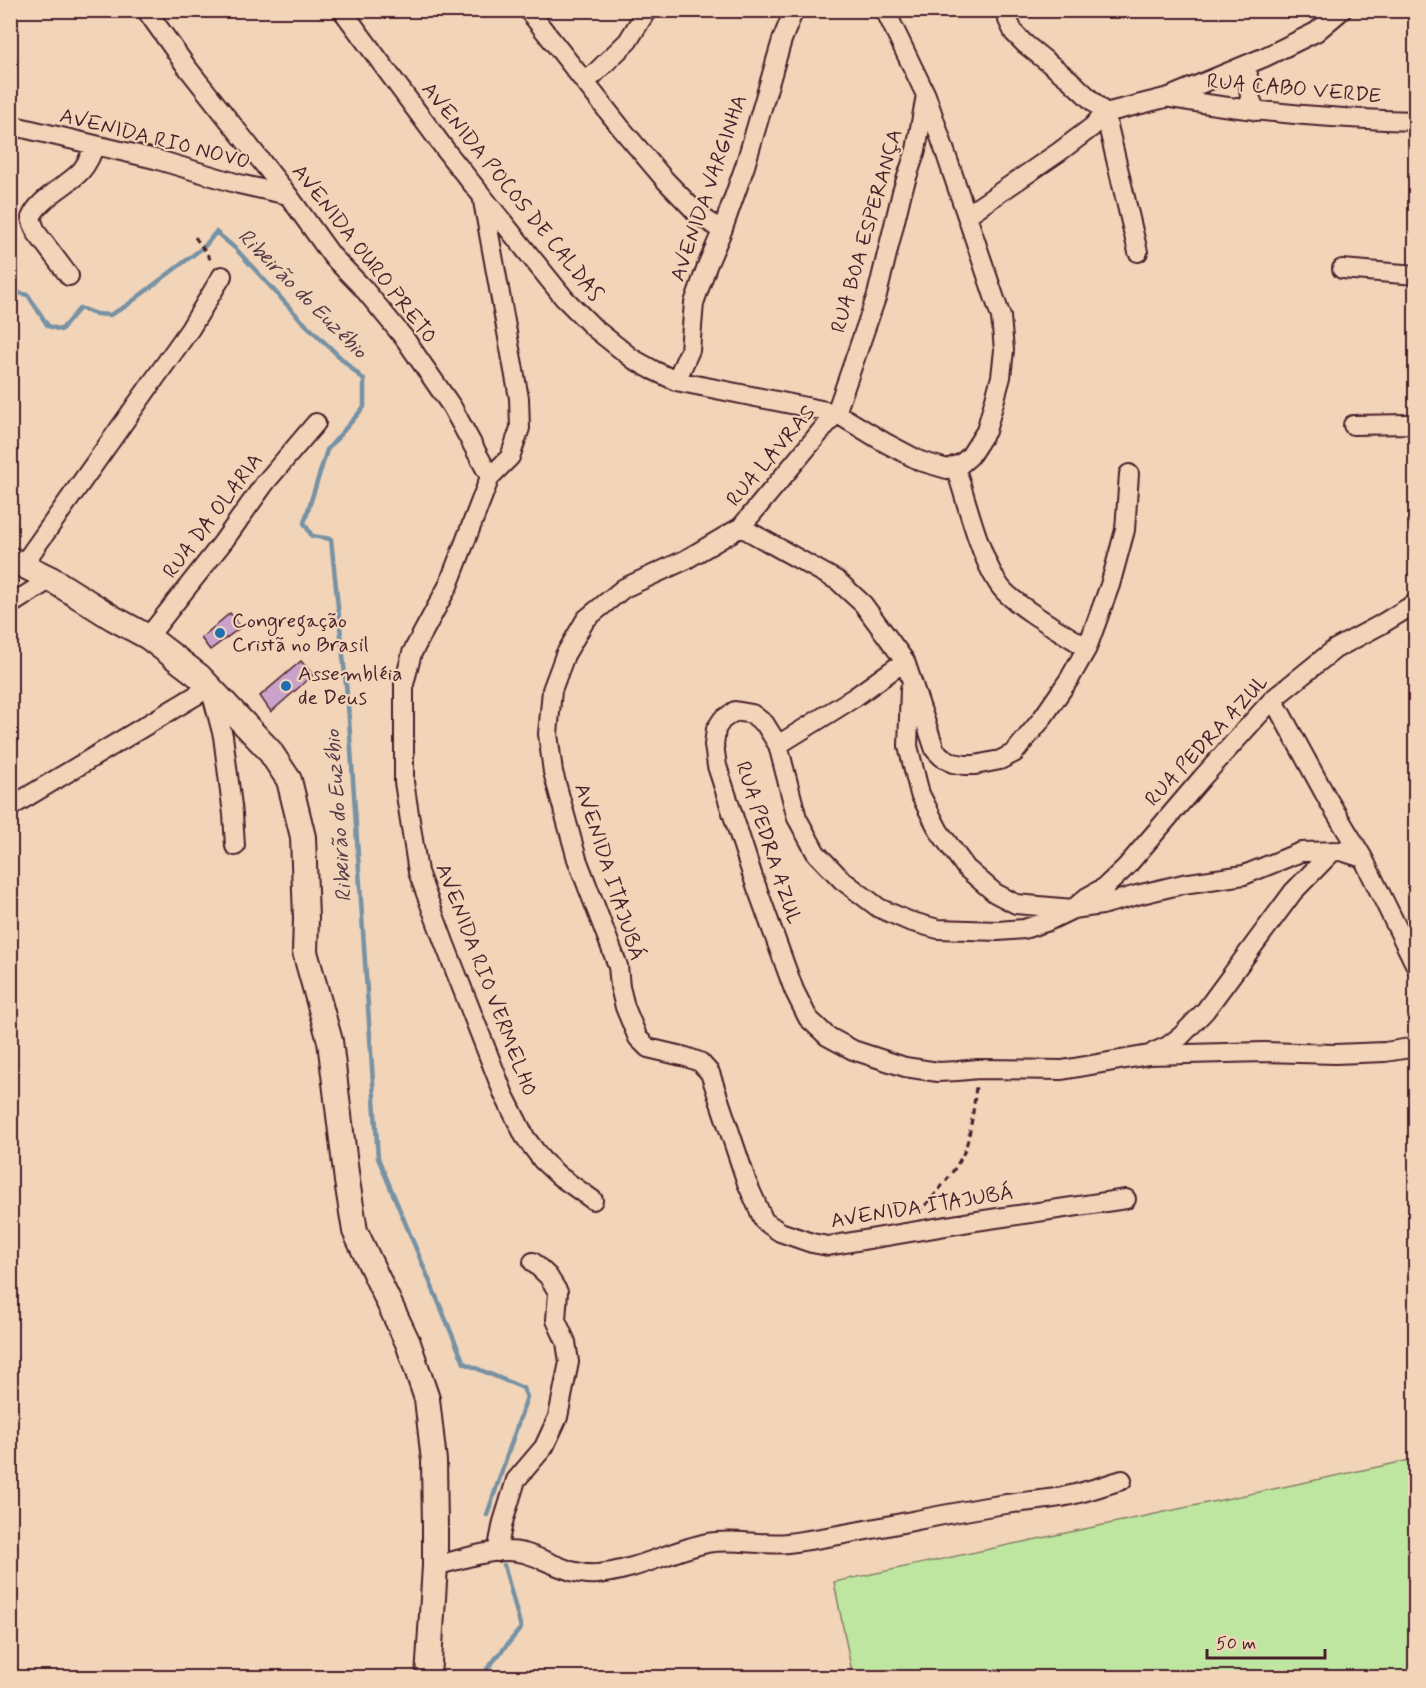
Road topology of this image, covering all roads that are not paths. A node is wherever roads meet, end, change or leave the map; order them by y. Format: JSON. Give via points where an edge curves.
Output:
{"nodes":[{"id":1,"x":146,"y":10,"type":"edge"},
{"id":2,"x":342,"y":10,"type":"edge"},
{"id":3,"x":528,"y":10,"type":"edge"},
{"id":4,"x":647,"y":10,"type":"edge"},
{"id":5,"x":794,"y":10,"type":"edge"},
{"id":6,"x":885,"y":10,"type":"edge"},
{"id":7,"x":1007,"y":10,"type":"edge"},
{"id":8,"x":1342,"y":10,"type":"edge"},
{"id":9,"x":1247,"y":65,"type":"junction"},
{"id":10,"x":586,"y":82,"type":"junction"},
{"id":11,"x":926,"y":95,"type":"junction"},
{"id":12,"x":1169,"y":98,"type":"junction"},
{"id":13,"x":1256,"y":111,"type":"junction"},
{"id":14,"x":1105,"y":113,"type":"junction"},
{"id":15,"x":1416,"y":121,"type":"edge"},
{"id":16,"x":10,"y":125,"type":"edge"},
{"id":17,"x":95,"y":145,"type":"junction"},
{"id":18,"x":288,"y":195,"type":"junction"},
{"id":19,"x":483,"y":199,"type":"junction"},
{"id":20,"x":967,"y":215,"type":"junction"},
{"id":21,"x":722,"y":231,"type":"junction"},
{"id":22,"x":1138,"y":252,"type":"dead end"},
{"id":23,"x":1342,"y":269,"type":"dead end"},
{"id":24,"x":1416,"y":275,"type":"edge"},
{"id":25,"x":69,"y":276,"type":"dead end"},
{"id":26,"x":222,"y":276,"type":"dead end"},
{"id":27,"x":676,"y":381,"type":"junction"},
{"id":28,"x":836,"y":413,"type":"junction"},
{"id":29,"x":316,"y":423,"type":"dead end"},
{"id":30,"x":1353,"y":425,"type":"dead end"},
{"id":31,"x":1412,"y":426,"type":"edge"},
{"id":32,"x":956,"y":466,"type":"junction"},
{"id":33,"x":1129,"y":474,"type":"dead end"},
{"id":34,"x":490,"y":477,"type":"junction"},
{"id":35,"x":741,"y":527,"type":"junction"},
{"id":36,"x":16,"y":562,"type":"edge"},
{"id":37,"x":51,"y":579,"type":"junction"},
{"id":38,"x":1416,"y":603,"type":"edge"},
{"id":39,"x":10,"y":605,"type":"edge"},
{"id":40,"x":148,"y":637,"type":"junction"},
{"id":41,"x":1087,"y":648,"type":"junction"},
{"id":42,"x":908,"y":668,"type":"junction"},
{"id":43,"x":210,"y":687,"type":"junction"},
{"id":44,"x":1273,"y":699,"type":"junction"},
{"id":45,"x":778,"y":745,"type":"junction"},
{"id":46,"x":10,"y":807,"type":"edge"},
{"id":47,"x":235,"y":846,"type":"dead end"},
{"id":48,"x":1333,"y":851,"type":"junction"},
{"id":49,"x":1363,"y":858,"type":"junction"},
{"id":50,"x":1073,"y":909,"type":"junction"},
{"id":51,"x":1391,"y":915,"type":"junction"},
{"id":52,"x":1416,"y":936,"type":"edge"},
{"id":53,"x":1416,"y":966,"type":"edge"},
{"id":54,"x":1416,"y":1047,"type":"edge"},
{"id":55,"x":1149,"y":1054,"type":"junction"},
{"id":56,"x":1126,"y":1199,"type":"dead end"},
{"id":57,"x":593,"y":1200,"type":"dead end"},
{"id":58,"x":533,"y":1262,"type":"dead end"},
{"id":59,"x":1122,"y":1480,"type":"dead end"},
{"id":60,"x":496,"y":1552,"type":"junction"},
{"id":61,"x":435,"y":1566,"type":"junction"},
{"id":62,"x":428,"y":1677,"type":"edge"}],
"edges":[{"from":1,"to":18,"type":"street","name":"AVENIDA OURO PRETO"},
{"from":2,"to":19,"type":"street","name":"AVENIDA POCOS DE CALDAS"},
{"from":3,"to":10,"type":"street"},
{"from":4,"to":10,"type":"street","via":[[628,42]]},
{"from":5,"to":21,"type":"street","name":"AVENIDA VARGINHA"},
{"from":6,"to":11,"type":"street"},
{"from":7,"to":14,"type":"street","via":[[1014,33],[1024,44]]},
{"from":8,"to":9,"type":"street","via":[[1316,32]]},
{"from":9,"to":12,"type":"street"},
{"from":9,"to":13,"type":"street","via":[[1250,97]]},
{"from":10,"to":21,"type":"street","via":[[665,180],[698,214]]},
{"from":11,"to":20,"type":"street"},
{"from":11,"to":28,"type":"street","name":"RUA BOA ESPERANÇA","via":[[916,150],[877,295]]},
{"from":12,"to":13,"type":"street","name":"RUA CABO VERDE"},
{"from":12,"to":14,"type":"street"},
{"from":13,"to":15,"type":"street","name":"RUA CABO VERDE"},
{"from":14,"to":20,"type":"street","via":[[1059,152]]},
{"from":14,"to":22,"type":"street"},
{"from":16,"to":17,"type":"street","name":"AVENIDA RIO NOVO"},
{"from":17,"to":18,"type":"street","name":"AVENIDA RIO NOVO"},
{"from":17,"to":25,"type":"street","via":[[81,171],[39,206],[32,218],[36,232]]},
{"from":18,"to":34,"type":"street","name":"AVENIDA OURO PRETO","via":[[332,256],[405,339],[452,407]]},
{"from":19,"to":27,"type":"street","name":"AVENIDA POCOS DE CALDAS","via":[[564,298],[594,328],[633,359]]},
{"from":19,"to":34,"type":"street","name":"AVENIDA RIO VERMELHO","via":[[519,398],[520,428],[510,457]]},
{"from":20,"to":32,"type":"street","via":[[1000,317],[1004,350],[986,431],[970,456]]},
{"from":21,"to":27,"type":"street","name":"AVENIDA VARGINHA","via":[[694,303],[690,351]]},
{"from":23,"to":24,"type":"street"},
{"from":26,"to":36,"type":"street","via":[[190,328]]},
{"from":27,"to":28,"type":"street","name":"AVENIDA POCOS DE CALDAS"},
{"from":28,"to":32,"type":"street","name":"AVENIDA POCOS DE CALDAS","via":[[920,461],[947,469]]},
{"from":28,"to":35,"type":"street","name":"RUA LAVRAS"},
{"from":29,"to":40,"type":"street","name":"RUA DA OLARIA","via":[[265,483]]},
{"from":30,"to":31,"type":"street"},
{"from":32,"to":41,"type":"street","via":[[981,548],[1005,593]]},
{"from":33,"to":41,"type":"street","via":[[1125,530]]},
{"from":34,"to":57,"type":"street","name":"AVENIDA RIO VERMELHO","via":[[448,586],[412,652],[404,684],[404,782],[418,872],[504,1095],[525,1137],[542,1160]]},
{"from":35,"to":42,"type":"street","via":[[838,581],[863,604]]},
{"from":35,"to":56,"type":"street","name":"AVENIDA ITAJUBÁ","via":[[685,560],[624,588],[586,619],[565,655],[552,690],[548,734],[553,772],[577,859],[613,950],[625,1007],[638,1038],[648,1048],[700,1062],[710,1072],[756,1206],[764,1221],[796,1238],[828,1246]]},
{"from":36,"to":37,"type":"street"},
{"from":37,"to":39,"type":"street"},
{"from":37,"to":40,"type":"street"},
{"from":38,"to":44,"type":"street","name":"RUA PEDRA AZUL","via":[[1335,649]]},
{"from":40,"to":43,"type":"street"},
{"from":41,"to":42,"type":"street","via":[[1047,712],[1014,753],[975,765],[953,763],[935,750]]},
{"from":42,"to":45,"type":"street"},
{"from":42,"to":50,"type":"street","via":[[908,746],[920,794],[939,831],[966,868],[995,893],[1016,904]]},
{"from":43,"to":46,"type":"street"},
{"from":43,"to":47,"type":"street","via":[[223,736]]},
{"from":43,"to":61,"type":"street","via":[[269,750],[289,780],[298,811],[303,837],[305,952],[330,1041],[355,1231],[408,1343],[427,1399],[434,1461]]},
{"from":44,"to":49,"type":"street"},
{"from":44,"to":50,"type":"street","name":"RUA PEDRA AZUL","via":[[1126,867]]},
{"from":45,"to":50,"type":"street","name":"RUA PEDRA AZUL","via":[[796,818],[816,853],[842,880],[879,908],[938,929],[998,931],[1024,929]]},
{"from":45,"to":55,"type":"street","name":"RUA PEDRA AZUL","via":[[765,724],[752,714],[735,711],[716,729],[717,766],[753,877],[794,990],[808,1018],[827,1036],[853,1050],[905,1067],[938,1072],[1062,1070]]},
{"from":48,"to":49,"type":"street"},
{"from":48,"to":50,"type":"street","via":[[1301,852],[1244,875],[1183,884]]},
{"from":48,"to":55,"type":"street","via":[[1293,892],[1205,1011],[1168,1046]]},
{"from":49,"to":51,"type":"street"},
{"from":51,"to":52,"type":"street"},
{"from":51,"to":53,"type":"street"},
{"from":54,"to":55,"type":"street","via":[[1335,1054]]},
{"from":58,"to":60,"type":"street","via":[[558,1292],[556,1320],[566,1342],[569,1362],[558,1417],[544,1447],[516,1480]]},
{"from":59,"to":60,"type":"street","via":[[1063,1497],[993,1506],[855,1533],[784,1543],[707,1543],[598,1574],[568,1571],[524,1553]]},
{"from":60,"to":61,"type":"street"},
{"from":61,"to":62,"type":"street"}]}
